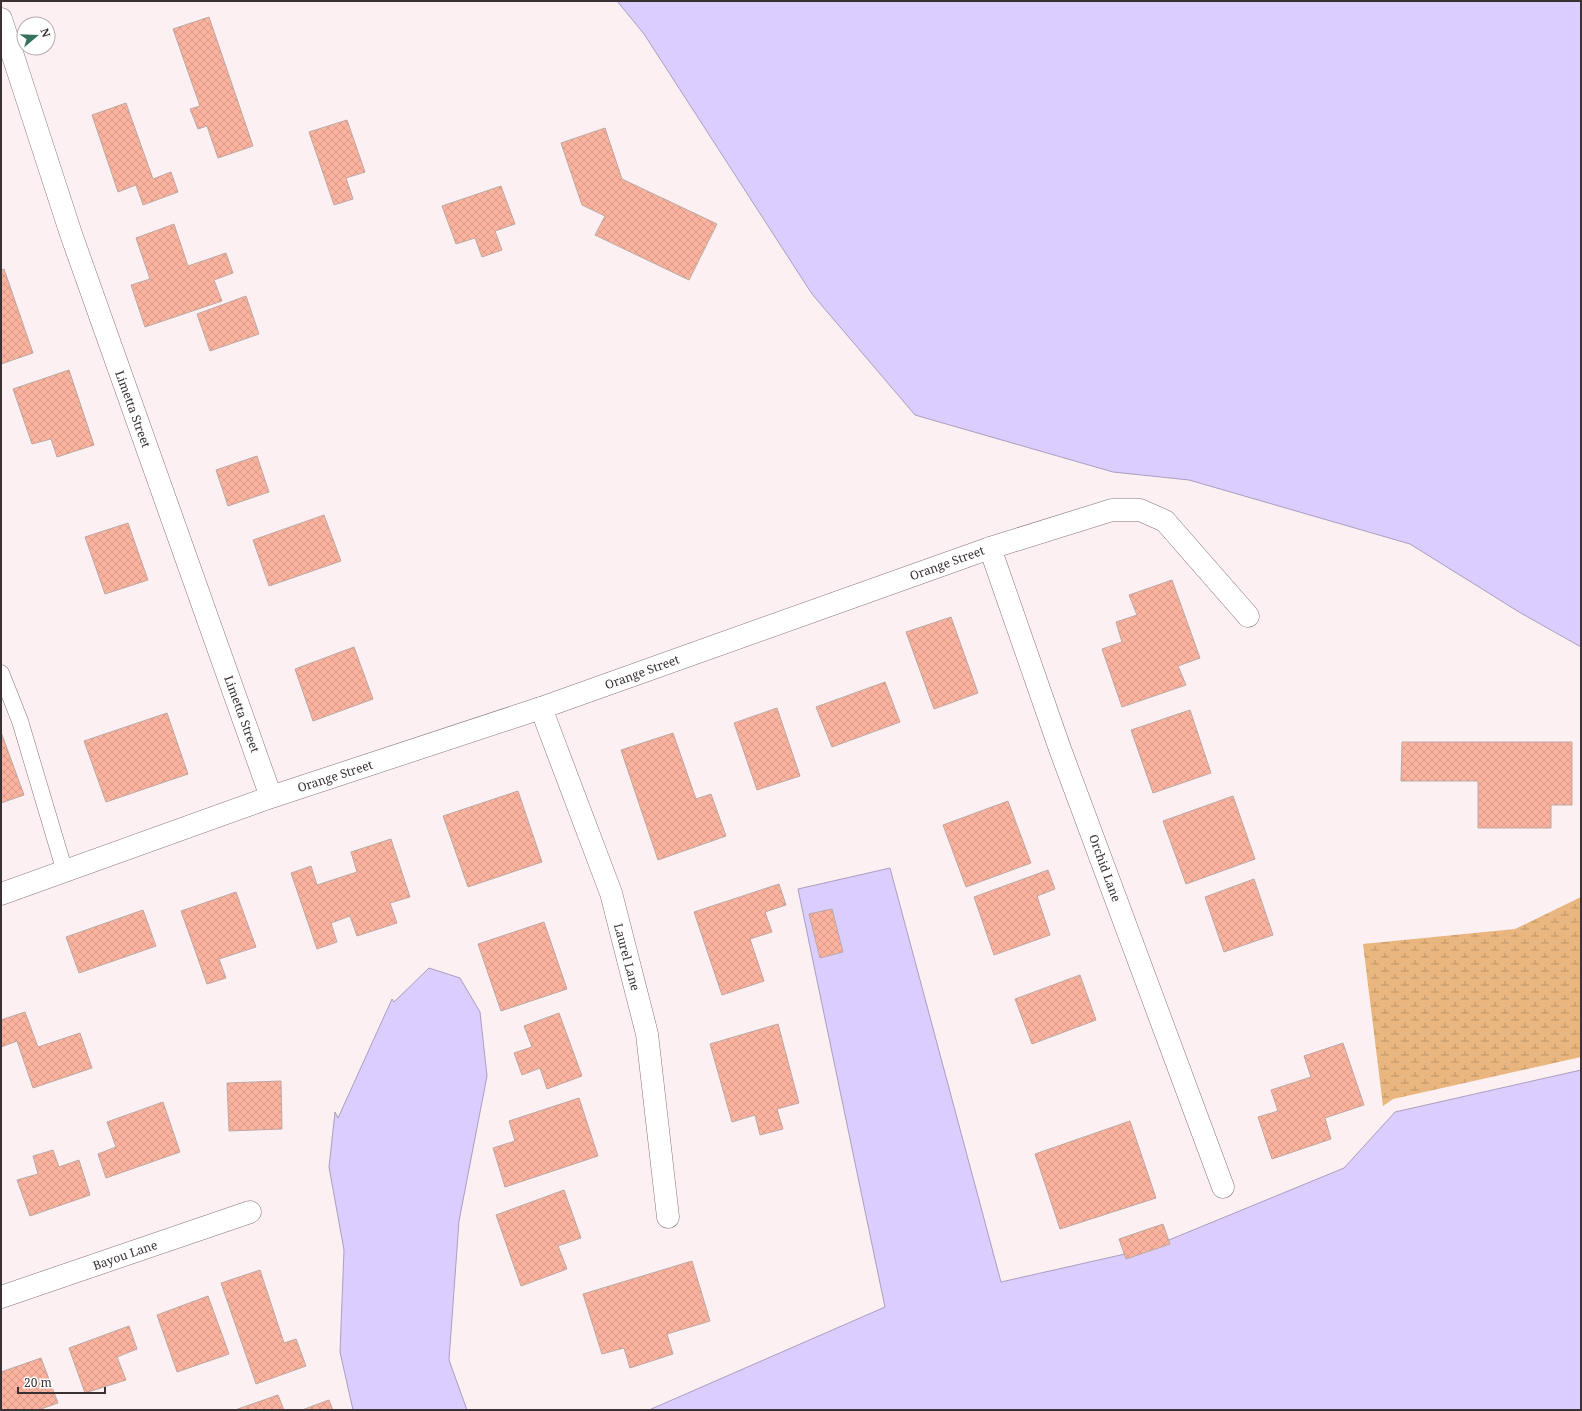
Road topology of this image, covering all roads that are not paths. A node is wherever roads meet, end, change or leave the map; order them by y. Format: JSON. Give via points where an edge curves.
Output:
{"nodes":[{"id":1,"x":1,"y":19,"type":"edge"},
{"id":2,"x":990,"y":548,"type":"junction"},
{"id":3,"x":1248,"y":616,"type":"dead end"},
{"id":4,"x":1,"y":674,"type":"edge"},
{"id":5,"x":541,"y":708,"type":"junction"},
{"id":6,"x":271,"y":797,"type":"junction"},
{"id":7,"x":65,"y":872,"type":"junction"},
{"id":8,"x":1,"y":894,"type":"edge"},
{"id":9,"x":1223,"y":1187,"type":"dead end"},
{"id":10,"x":250,"y":1212,"type":"dead end"},
{"id":11,"x":668,"y":1217,"type":"dead end"},
{"id":12,"x":1,"y":1297,"type":"edge"}],
"edges":[{"from":1,"to":6,"type":"street","name":"Limetta Street","via":[[74,241]]},
{"from":2,"to":3,"type":"street","name":"Orange Street","via":[[1112,510],[1140,510],[1165,521]]},
{"from":2,"to":5,"type":"street","name":"Orange Street"},
{"from":2,"to":9,"type":"street","name":"Orchid Lane","via":[[1063,756]]},
{"from":4,"to":7,"type":"lane","via":[[20,721]]},
{"from":5,"to":6,"type":"street","name":"Orange Street"},
{"from":5,"to":11,"type":"street","name":"Laurel Lane","via":[[611,893],[647,1034]]},
{"from":6,"to":7,"type":"street","name":"Orange Street"},
{"from":7,"to":8,"type":"street","name":"Orange Street"},
{"from":10,"to":12,"type":"street","name":"Bayou Lane"}]}
